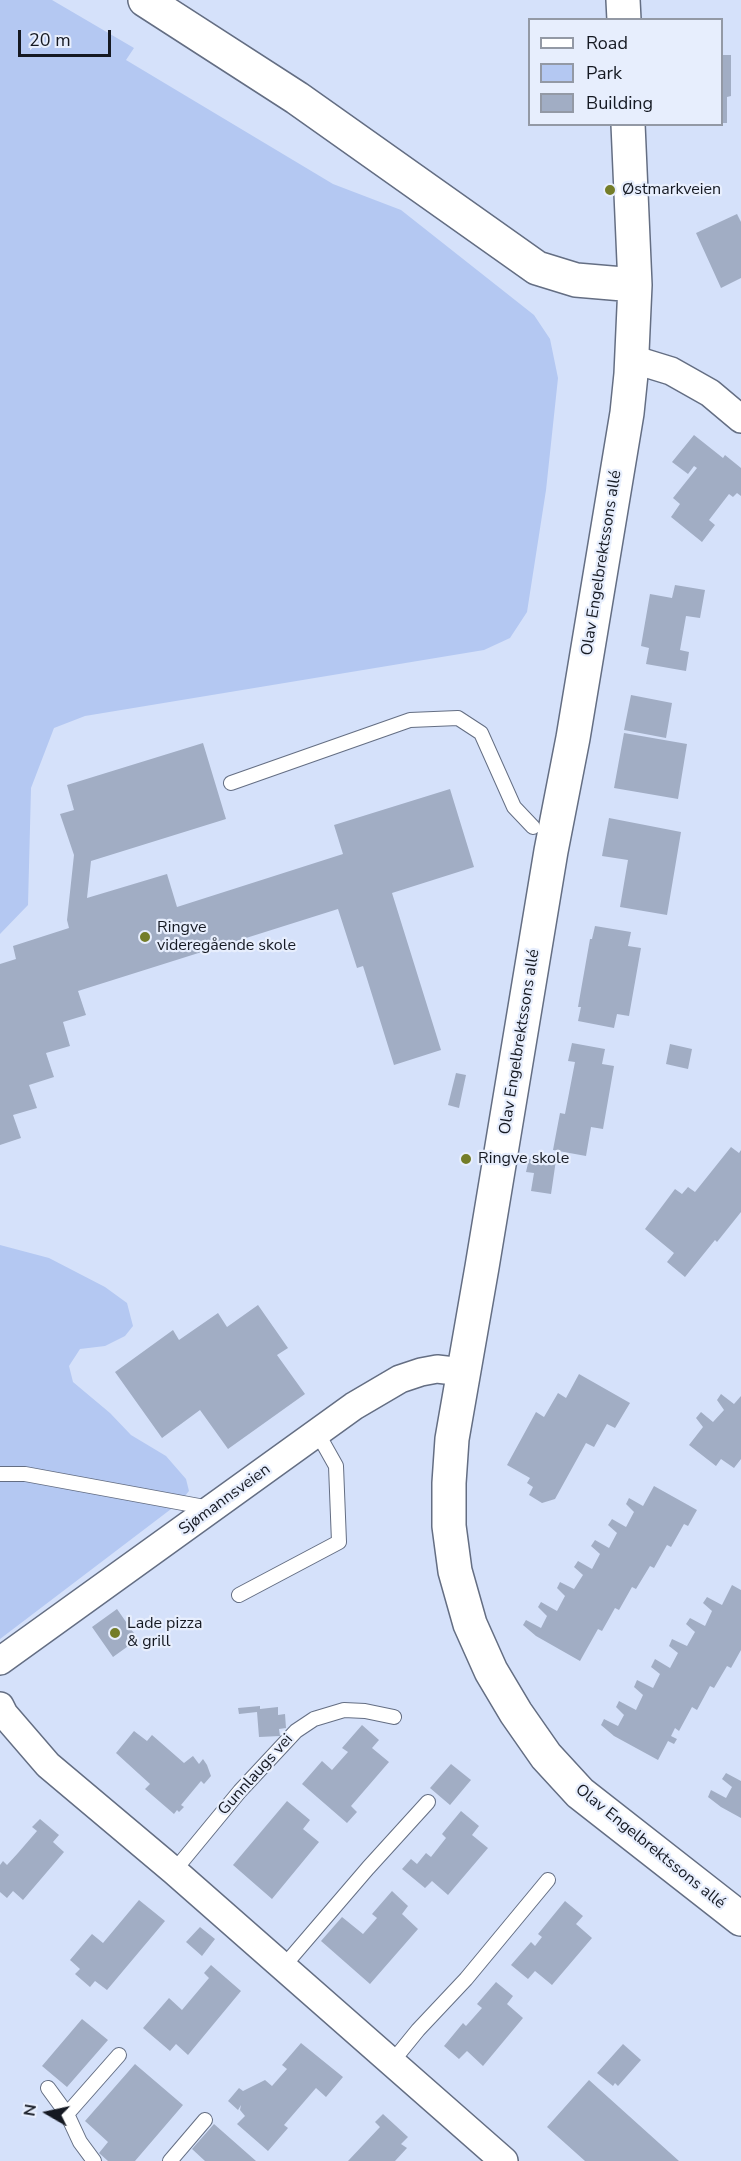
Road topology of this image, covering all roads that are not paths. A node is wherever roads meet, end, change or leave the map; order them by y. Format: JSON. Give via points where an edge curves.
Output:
{"nodes":[{"id":1,"x":145,"y":0,"type":"edge"},
{"id":2,"x":623,"y":0,"type":"edge"},
{"id":3,"x":624,"y":18,"type":"edge"},
{"id":4,"x":628,"y":126,"type":"edge"},
{"id":5,"x":635,"y":285,"type":"junction"},
{"id":6,"x":632,"y":359,"type":"junction"},
{"id":7,"x":741,"y":419,"type":"edge"},
{"id":8,"x":231,"y":783,"type":"dead end"},
{"id":9,"x":533,"y":827,"type":"dead end"},
{"id":10,"x":463,"y":1372,"type":"junction"},
{"id":11,"x":318,"y":1434,"type":"junction"},
{"id":12,"x":0,"y":1474,"type":"edge"},
{"id":13,"x":212,"y":1509,"type":"junction"},
{"id":14,"x":239,"y":1595,"type":"dead end"},
{"id":15,"x":0,"y":1661,"type":"edge"},
{"id":16,"x":0,"y":1706,"type":"edge"},
{"id":17,"x":394,"y":1717,"type":"dead end"},
{"id":18,"x":428,"y":1802,"type":"dead end"},
{"id":19,"x":174,"y":1870,"type":"junction"},
{"id":20,"x":548,"y":1880,"type":"dead end"},
{"id":21,"x":741,"y":1919,"type":"edge"},
{"id":22,"x":284,"y":1967,"type":"junction"},
{"id":23,"x":119,"y":2055,"type":"dead end"},
{"id":24,"x":392,"y":2062,"type":"junction"},
{"id":25,"x":48,"y":2088,"type":"dead end"},
{"id":26,"x":67,"y":2114,"type":"junction"},
{"id":27,"x":205,"y":2120,"type":"dead end"},
{"id":28,"x":94,"y":2161,"type":"edge"},
{"id":29,"x":170,"y":2161,"type":"edge"},
{"id":30,"x":504,"y":2161,"type":"edge"}],
"edges":[{"from":1,"to":5,"type":"street","via":[[297,98],[537,268],[576,280]]},
{"from":2,"to":3,"type":"street"},
{"from":4,"to":5,"type":"street","name":"Olav Engelbrektssons allé"},
{"from":5,"to":6,"type":"street","name":"Olav Engelbrektssons allé"},
{"from":6,"to":7,"type":"street","via":[[671,371],[710,393]]},
{"from":6,"to":10,"type":"street","name":"Olav Engelbrektssons allé","via":[[627,413],[575,726]]},
{"from":8,"to":9,"type":"lane","via":[[410,720],[459,718],[481,733],[514,807]]},
{"from":10,"to":11,"type":"street","name":"Sjømannsveien","via":[[437,1369],[400,1379],[354,1406]]},
{"from":10,"to":21,"type":"street","name":"Olav Engelbrektssons allé","via":[[452,1439],[449,1526],[455,1571],[467,1613],[491,1671],[546,1756],[580,1794]]},
{"from":11,"to":13,"type":"street","name":"Sjømannsveien"},
{"from":11,"to":14,"type":"lane","via":[[336,1466],[339,1542]]},
{"from":12,"to":13,"type":"lane","via":[[25,1474]]},
{"from":13,"to":15,"type":"street","name":"Sjømannsveien"},
{"from":16,"to":19,"type":"street","via":[[48,1765]]},
{"from":17,"to":19,"type":"lane","name":"Gunnlaugs vei","via":[[344,1710],[314,1719],[296,1731]]},
{"from":18,"to":22,"type":"lane"},
{"from":19,"to":22,"type":"street"},
{"from":20,"to":24,"type":"lane"},
{"from":22,"to":24,"type":"street"},
{"from":23,"to":26,"type":"lane"},
{"from":24,"to":30,"type":"street"},
{"from":25,"to":26,"type":"lane"},
{"from":26,"to":28,"type":"lane"},
{"from":27,"to":29,"type":"lane"}]}
